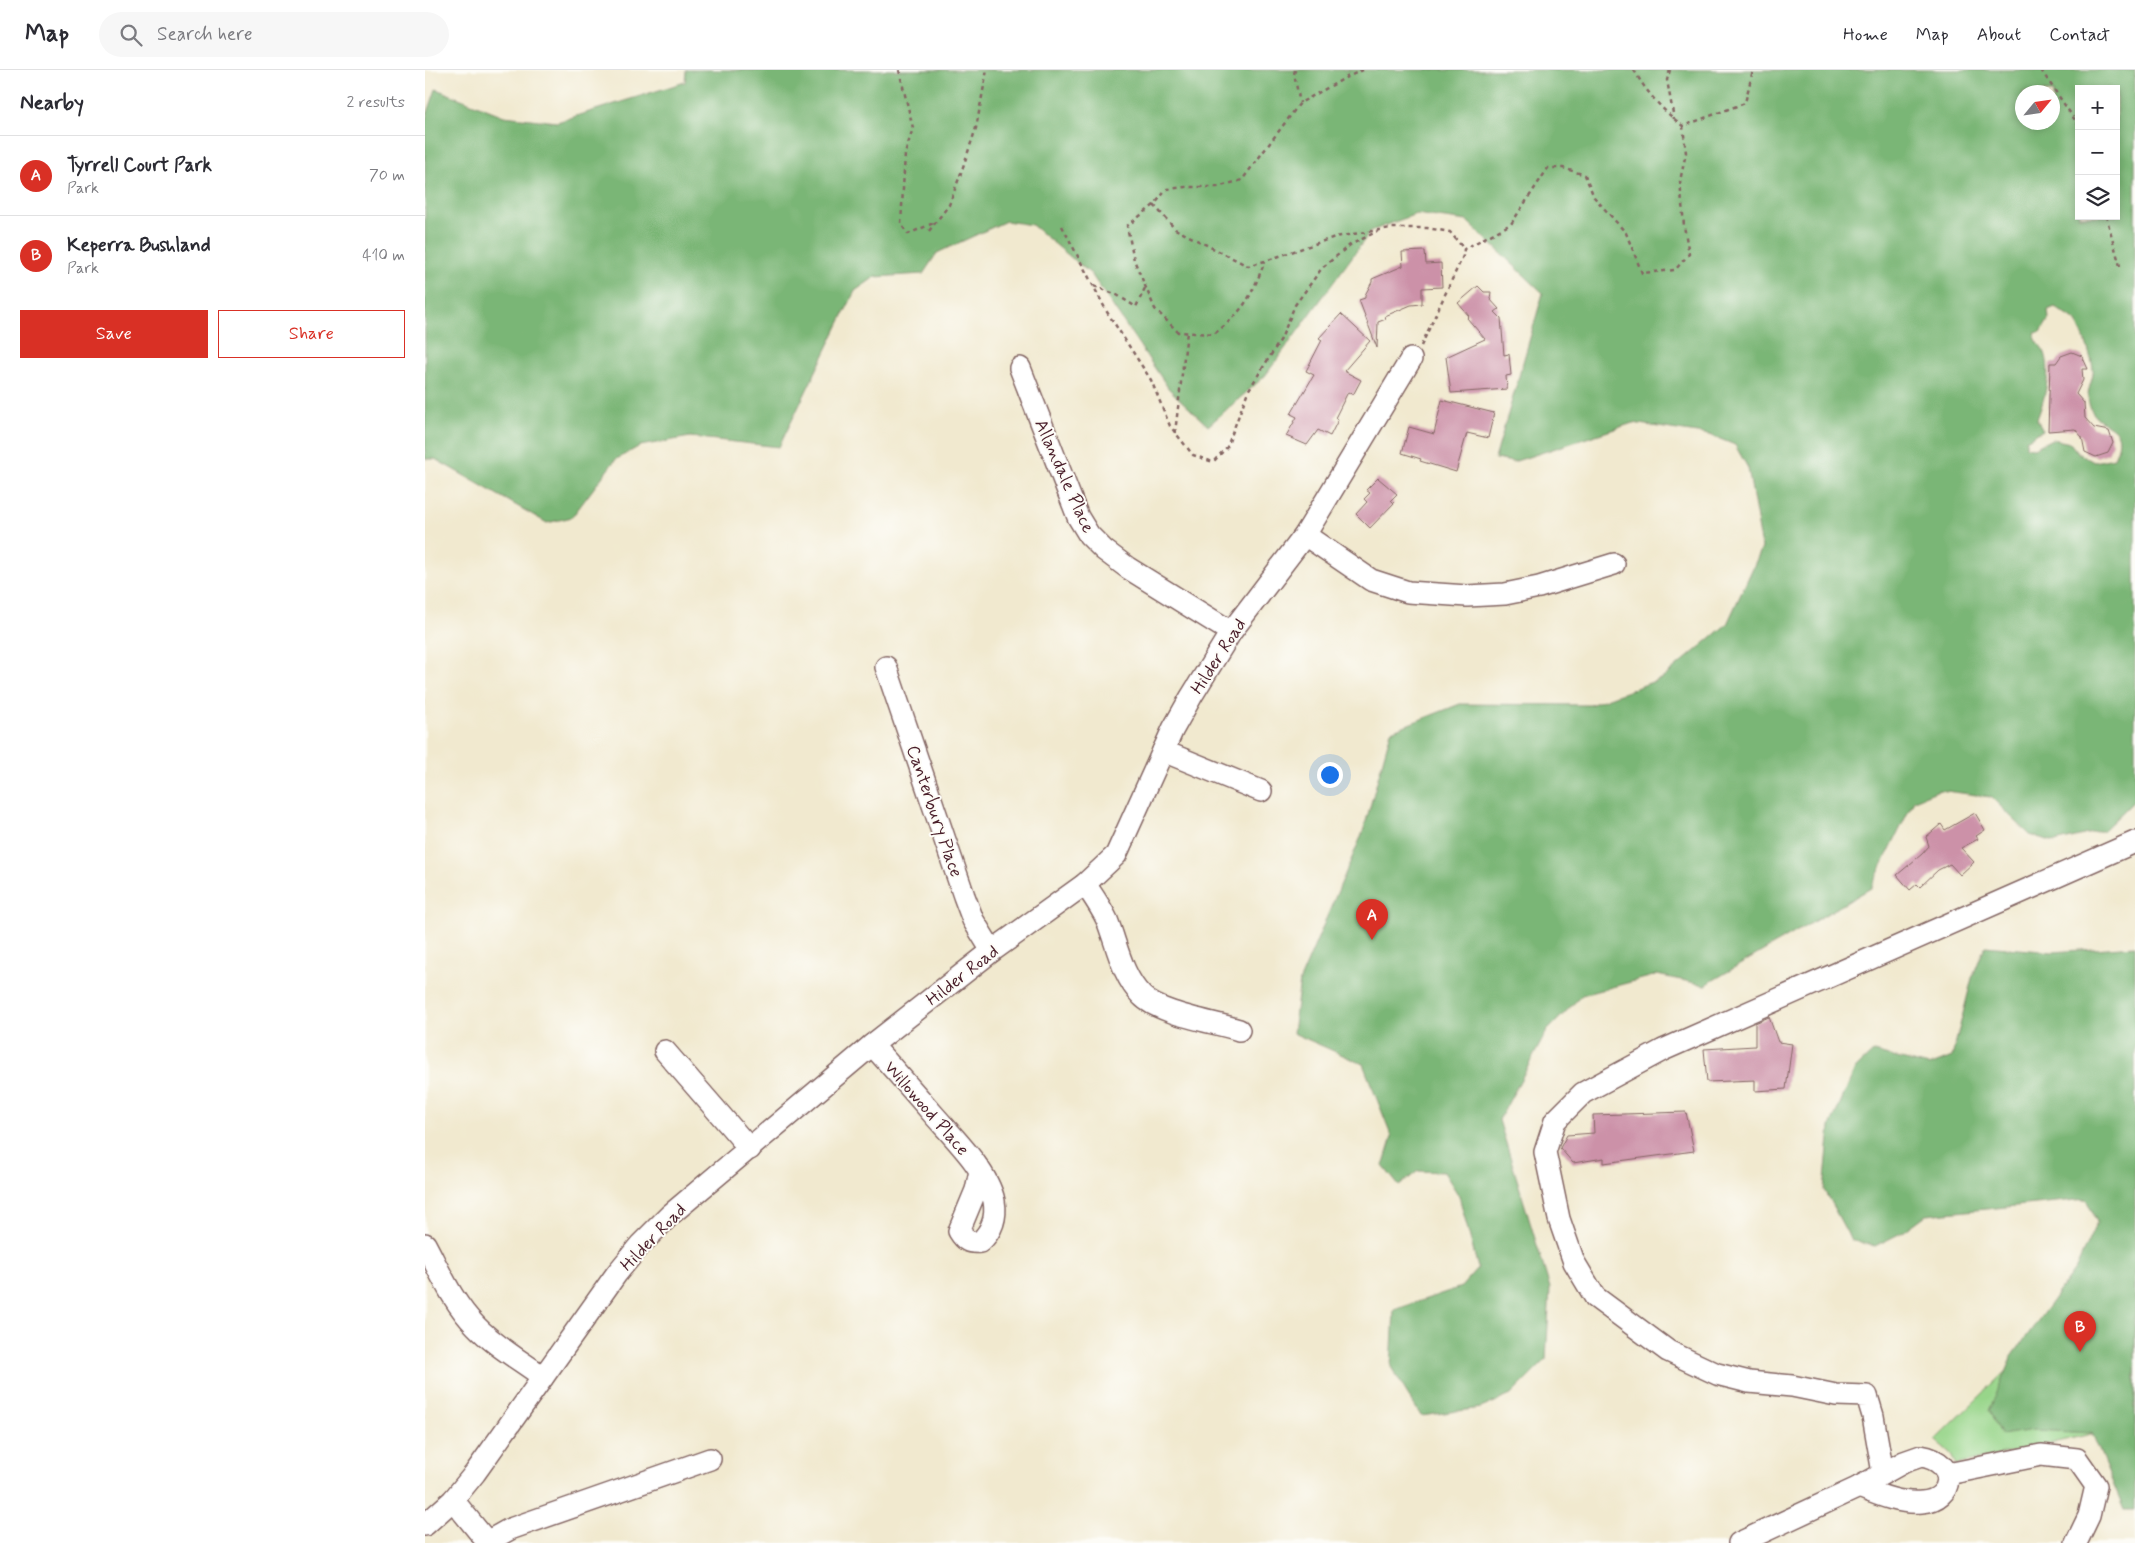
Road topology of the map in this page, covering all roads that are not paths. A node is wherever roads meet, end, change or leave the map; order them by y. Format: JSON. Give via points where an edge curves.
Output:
{"nodes":[{"id":1,"x":1411,"y":359,"type":"road end"},
{"id":2,"x":1020,"y":368,"type":"dead end"},
{"id":3,"x":1305,"y":535,"type":"junction"},
{"id":4,"x":1614,"y":564,"type":"dead end"},
{"id":5,"x":1231,"y":632,"type":"junction"},
{"id":6,"x":886,"y":668,"type":"dead end"},
{"id":7,"x":1163,"y":751,"type":"junction"},
{"id":8,"x":1261,"y":791,"type":"dead end"},
{"id":9,"x":2135,"y":842,"type":"edge"},
{"id":10,"x":1085,"y":884,"type":"junction"},
{"id":11,"x":991,"y":951,"type":"junction"},
{"id":12,"x":1239,"y":1030,"type":"dead end"},
{"id":13,"x":872,"y":1045,"type":"junction"},
{"id":14,"x":665,"y":1051,"type":"dead end"},
{"id":15,"x":750,"y":1149,"type":"junction"},
{"id":16,"x":980,"y":1171,"type":"dead end"},
{"id":17,"x":425,"y":1244,"type":"edge"},
{"id":18,"x":543,"y":1377,"type":"junction"},
{"id":19,"x":710,"y":1459,"type":"dead end"},
{"id":20,"x":1883,"y":1473,"type":"junction"},
{"id":21,"x":1948,"y":1474,"type":"junction"},
{"id":22,"x":1859,"y":1487,"type":"junction"},
{"id":23,"x":453,"y":1500,"type":"junction"},
{"id":24,"x":425,"y":1526,"type":"edge"},
{"id":25,"x":488,"y":1542,"type":"edge"},
{"id":26,"x":1739,"y":1543,"type":"edge"},
{"id":27,"x":2076,"y":1543,"type":"edge"}],
"edges":[{"from":1,"to":3,"type":"street","name":"Hilder Road"},
{"from":2,"to":5,"type":"street","name":"Allandale Place","via":[[1071,500],[1089,535],[1128,568]]},
{"from":3,"to":4,"type":"street","via":[[1371,580],[1408,592],[1467,596],[1505,594]]},
{"from":3,"to":5,"type":"street","name":"Hilder Road"},
{"from":5,"to":7,"type":"street","name":"Hilder Road"},
{"from":6,"to":11,"type":"street","name":"Canterbury Place","via":[[970,912]]},
{"from":7,"to":8,"type":"street"},
{"from":7,"to":10,"type":"street","name":"Hilder Road","via":[[1116,855]]},
{"from":9,"to":20,"type":"street","via":[[1663,1050],[1583,1093],[1555,1121],[1545,1152],[1559,1219],[1574,1262],[1595,1297],[1668,1351],[1717,1374],[1836,1395],[1867,1396]]},
{"from":10,"to":11,"type":"street","name":"Hilder Road"},
{"from":10,"to":12,"type":"street","via":[[1106,920],[1122,965],[1142,997],[1173,1011]]},
{"from":11,"to":13,"type":"street","name":"Hilder Road"},
{"from":13,"to":15,"type":"street","name":"Hilder Road"},
{"from":13,"to":16,"type":"street","name":"Willowood Place"},
{"from":14,"to":15,"type":"street"},
{"from":15,"to":18,"type":"street","name":"Hilder Road","via":[[640,1245]]},
{"from":17,"to":18,"type":"street","via":[[446,1285],[475,1325],[494,1343]]},
{"from":18,"to":23,"type":"street","name":"Hilder Road"},
{"from":19,"to":25,"type":"street","via":[[510,1529]]},
{"from":20,"to":21,"type":"street","via":[[1921,1456],[1933,1458],[1943,1465]]},
{"from":20,"to":22,"type":"street"},
{"from":21,"to":22,"type":"street","via":[[1943,1492],[1924,1502],[1893,1500]]},
{"from":21,"to":27,"type":"street","via":[[2041,1455],[2077,1459],[2096,1486],[2089,1516]]},
{"from":22,"to":26,"type":"street"},
{"from":23,"to":24,"type":"street","name":"Hilder Road"},
{"from":23,"to":25,"type":"street"}]}
